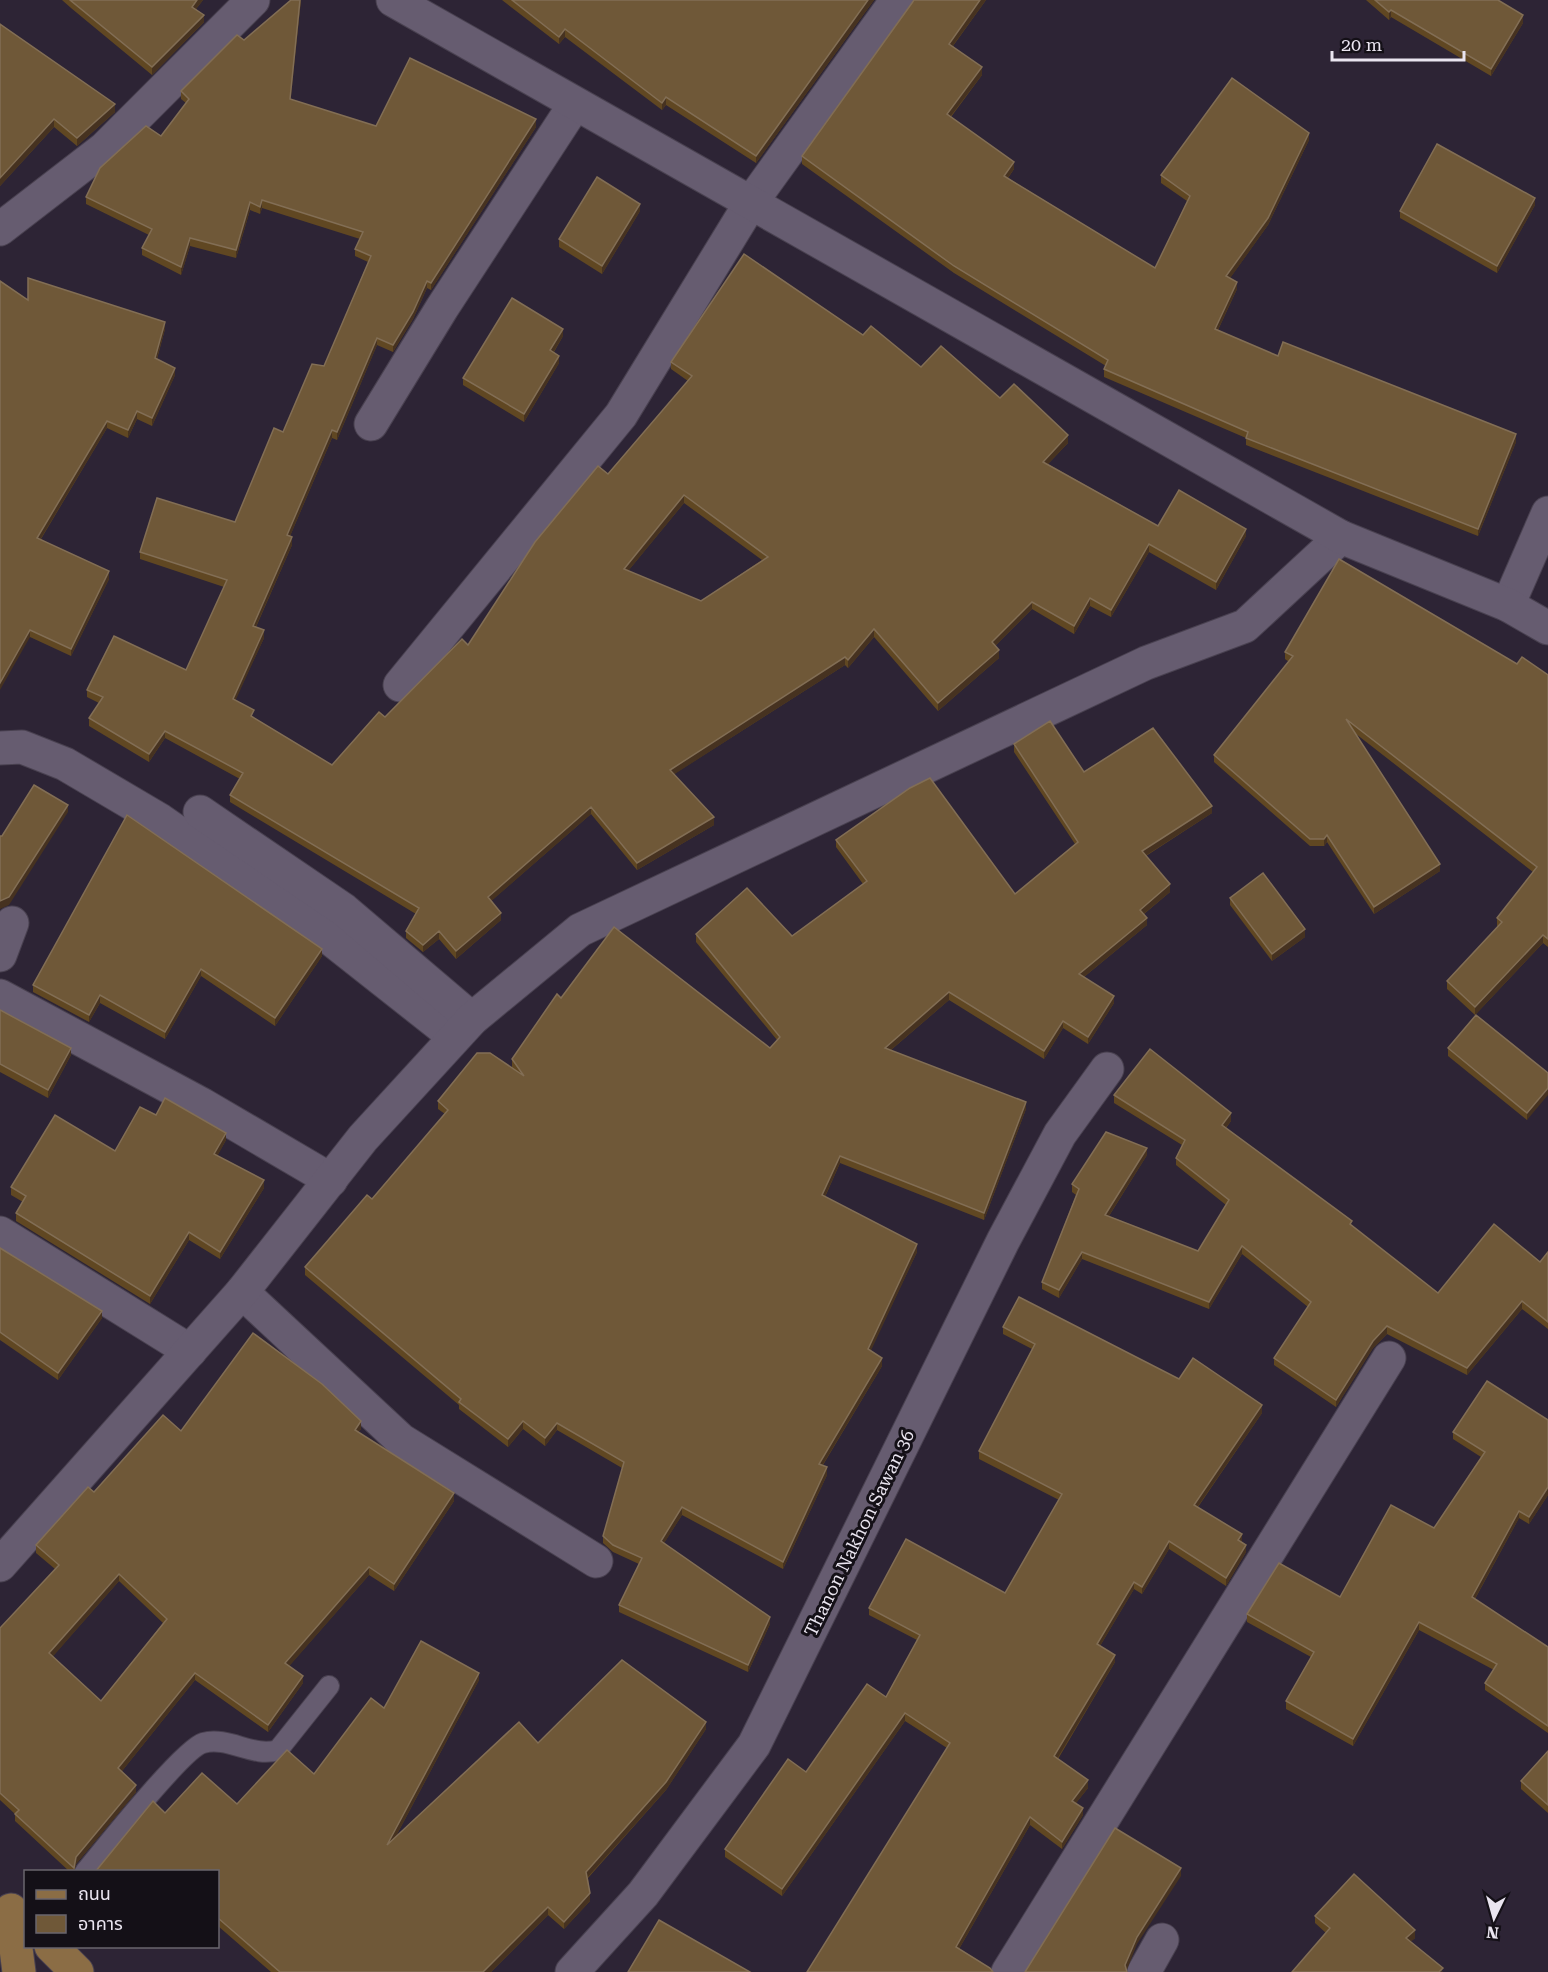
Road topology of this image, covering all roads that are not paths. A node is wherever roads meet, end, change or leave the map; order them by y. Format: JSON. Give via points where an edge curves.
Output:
{"nodes":[{"id":1,"x":254,"y":0,"type":"edge"},
{"id":2,"x":897,"y":0,"type":"edge"},
{"id":3,"x":406,"y":3,"type":"edge"},
{"id":4,"x":575,"y":104,"type":"junction"},
{"id":5,"x":750,"y":204,"type":"junction"},
{"id":6,"x":0,"y":229,"type":"edge"},
{"id":7,"x":371,"y":424,"type":"dead end"},
{"id":8,"x":1548,"y":513,"type":"edge"},
{"id":9,"x":1341,"y":537,"type":"junction"},
{"id":10,"x":1508,"y":606,"type":"junction"},
{"id":11,"x":1548,"y":628,"type":"edge"},
{"id":12,"x":400,"y":685,"type":"dead end"},
{"id":13,"x":0,"y":748,"type":"edge"},
{"id":14,"x":200,"y":812,"type":"dead end"},
{"id":15,"x":12,"y":923,"type":"dead end"},
{"id":16,"x":0,"y":955,"type":"edge"},
{"id":17,"x":0,"y":996,"type":"edge"},
{"id":18,"x":464,"y":1028,"type":"junction"},
{"id":19,"x":1107,"y":1069,"type":"dead end"},
{"id":20,"x":331,"y":1180,"type":"junction"},
{"id":21,"x":0,"y":1233,"type":"edge"},
{"id":22,"x":242,"y":1292,"type":"junction"},
{"id":23,"x":190,"y":1351,"type":"junction"},
{"id":24,"x":1389,"y":1358,"type":"dead end"},
{"id":25,"x":596,"y":1561,"type":"dead end"},
{"id":26,"x":0,"y":1565,"type":"edge"},
{"id":27,"x":329,"y":1686,"type":"dead end"},
{"id":28,"x":88,"y":1870,"type":"edge"},
{"id":29,"x":12,"y":1910,"type":"edge"},
{"id":30,"x":1162,"y":1941,"type":"dead end"},
{"id":31,"x":52,"y":1948,"type":"edge"},
{"id":32,"x":19,"y":1972,"type":"edge"},
{"id":33,"x":77,"y":1972,"type":"edge"},
{"id":34,"x":572,"y":1972,"type":"edge"},
{"id":35,"x":1008,"y":1972,"type":"edge"},
{"id":36,"x":1144,"y":1972,"type":"edge"}],
"edges":[{"from":1,"to":6,"type":"street","via":[[105,148]]},
{"from":2,"to":5,"type":"street"},
{"from":3,"to":4,"type":"street"},
{"from":4,"to":5,"type":"street"},
{"from":4,"to":7,"type":"street"},
{"from":5,"to":9,"type":"street"},
{"from":5,"to":12,"type":"street","via":[[621,415]]},
{"from":8,"to":10,"type":"street"},
{"from":9,"to":10,"type":"street"},
{"from":9,"to":18,"type":"street","via":[[1245,626],[1146,663],[580,930]]},
{"from":10,"to":11,"type":"street"},
{"from":13,"to":18,"type":"street","via":[[22,747],[65,764],[160,820]]},
{"from":14,"to":18,"type":"street","via":[[344,910]]},
{"from":15,"to":16,"type":"street"},
{"from":17,"to":20,"type":"street","via":[[203,1105]]},
{"from":18,"to":20,"type":"street","via":[[363,1138]]},
{"from":19,"to":34,"type":"street","name":"Thanon Nakhon Sawan 36","via":[[1060,1134],[1003,1241],[754,1745],[643,1894]]},
{"from":20,"to":22,"type":"street"},
{"from":21,"to":23,"type":"street"},
{"from":22,"to":23,"type":"street"},
{"from":22,"to":25,"type":"street","via":[[401,1440]]},
{"from":23,"to":26,"type":"street"},
{"from":24,"to":35,"type":"street"},
{"from":27,"to":28,"type":"lane","via":[[278,1750],[267,1753],[221,1740],[200,1744],[164,1778]]},
{"from":29,"to":32,"type":"main road"},
{"from":30,"to":36,"type":"street"},
{"from":31,"to":33,"type":"main road"}]}
